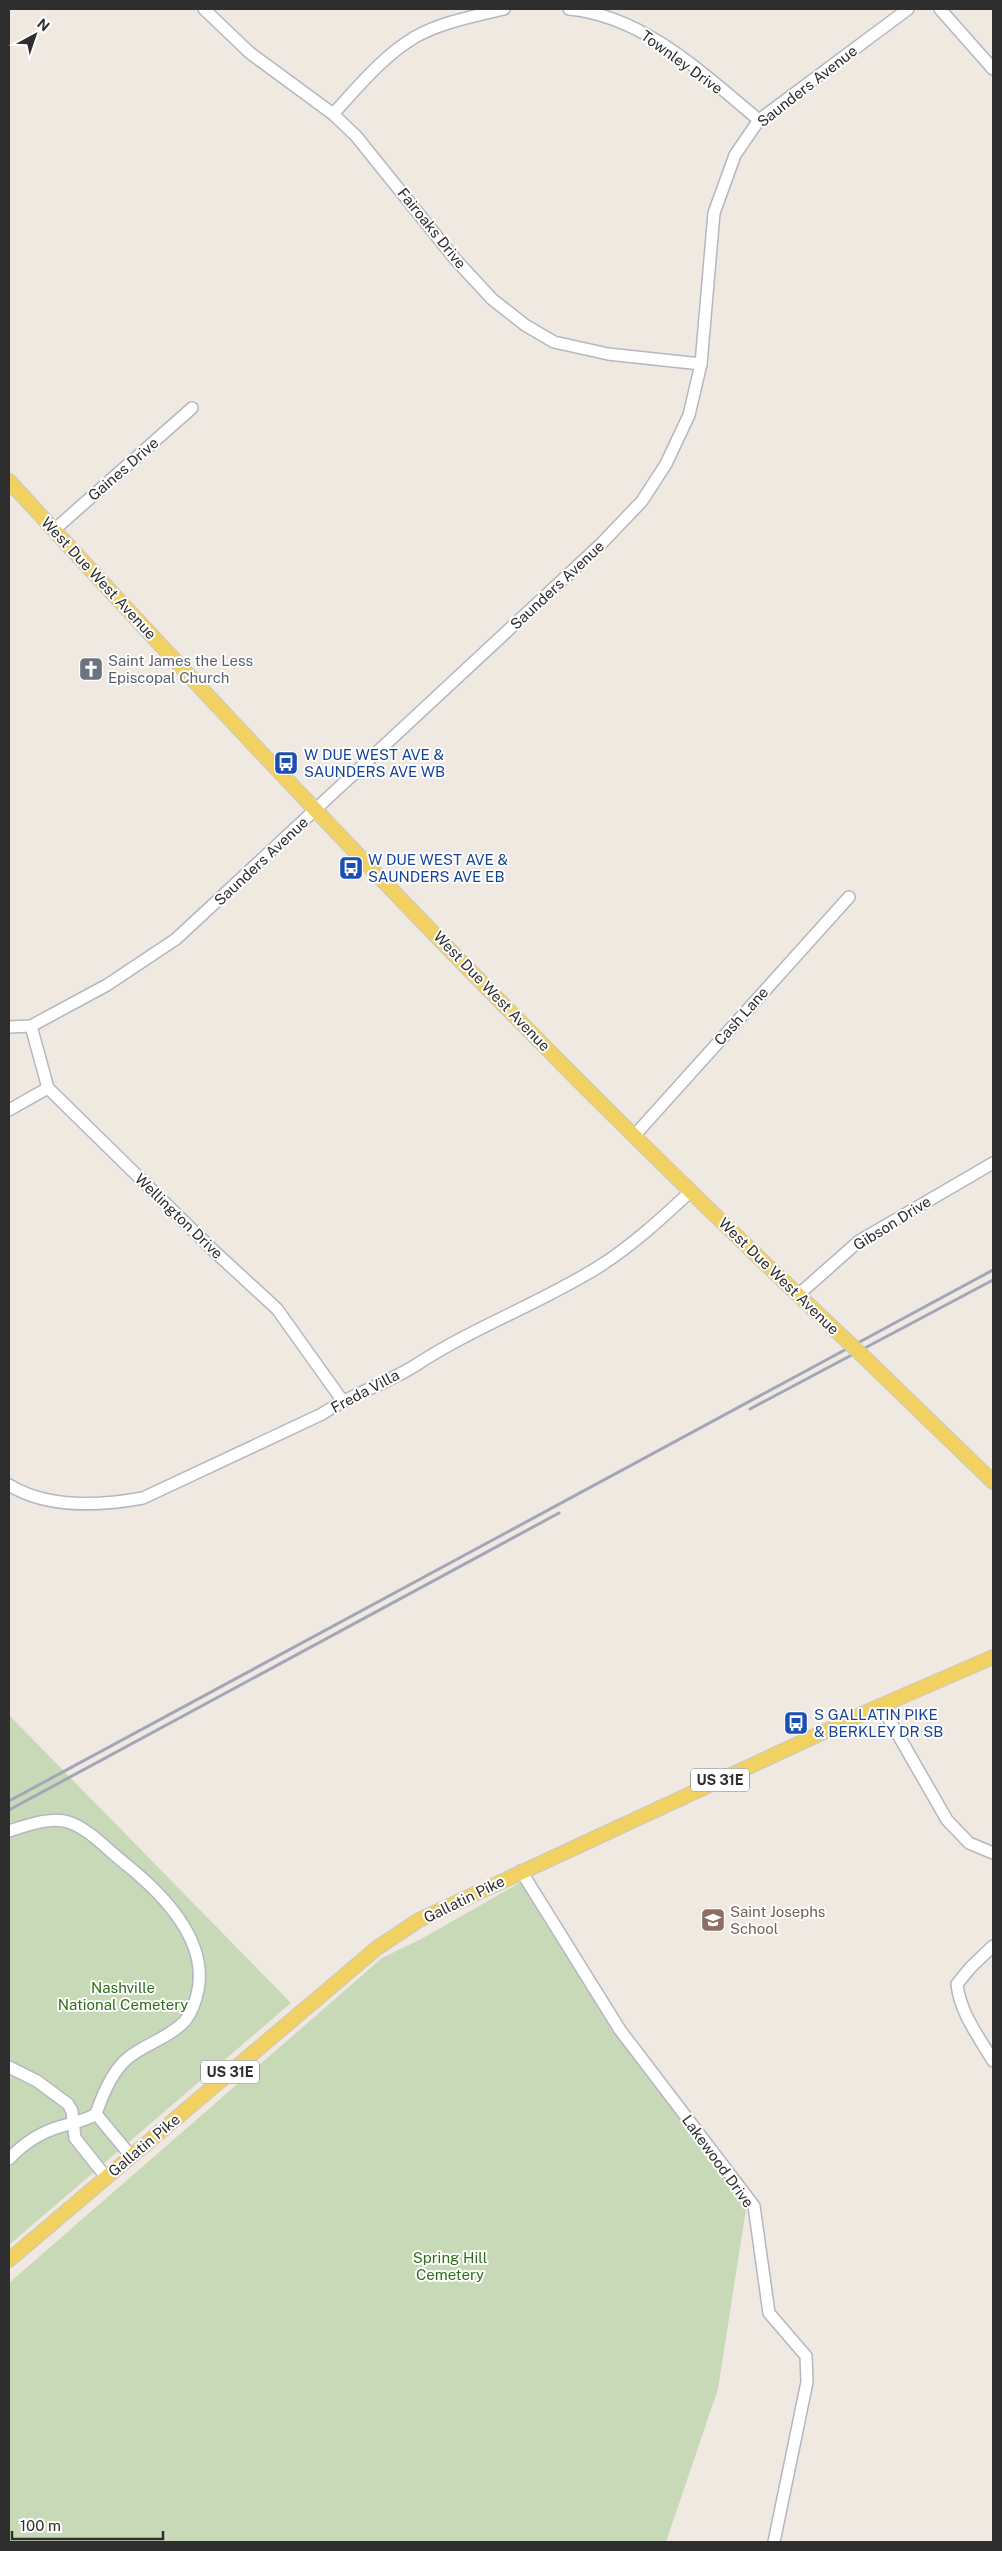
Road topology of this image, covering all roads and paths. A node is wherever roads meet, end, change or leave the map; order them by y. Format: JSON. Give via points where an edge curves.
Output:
{"nodes":[{"id":1,"x":204,"y":9,"type":"edge"},
{"id":2,"x":504,"y":9,"type":"edge"},
{"id":3,"x":569,"y":9,"type":"edge"},
{"id":4,"x":908,"y":9,"type":"edge"},
{"id":5,"x":940,"y":9,"type":"edge"},
{"id":6,"x":993,"y":69,"type":"edge"},
{"id":7,"x":333,"y":114,"type":"junction"},
{"id":8,"x":758,"y":120,"type":"junction"},
{"id":9,"x":701,"y":364,"type":"junction"},
{"id":10,"x":192,"y":408,"type":"dead end"},
{"id":11,"x":9,"y":481,"type":"edge"},
{"id":12,"x":54,"y":530,"type":"junction"},
{"id":13,"x":315,"y":810,"type":"junction"},
{"id":14,"x":849,"y":897,"type":"dead end"},
{"id":15,"x":31,"y":1026,"type":"junction"},
{"id":16,"x":9,"y":1027,"type":"edge"},
{"id":17,"x":48,"y":1088,"type":"junction"},
{"id":18,"x":9,"y":1110,"type":"edge"},
{"id":19,"x":634,"y":1136,"type":"junction"},
{"id":20,"x":993,"y":1163,"type":"edge"},
{"id":21,"x":691,"y":1191,"type":"junction"},
{"id":22,"x":798,"y":1294,"type":"junction"},
{"id":23,"x":342,"y":1400,"type":"junction"},
{"id":24,"x":993,"y":1482,"type":"edge"},
{"id":25,"x":9,"y":1485,"type":"edge"},
{"id":26,"x":993,"y":1657,"type":"edge"},
{"id":27,"x":881,"y":1706,"type":"junction"},
{"id":28,"x":9,"y":1831,"type":"edge"},
{"id":29,"x":993,"y":1853,"type":"edge"},
{"id":30,"x":521,"y":1872,"type":"junction"},
{"id":31,"x":993,"y":1946,"type":"edge"},
{"id":32,"x":993,"y":2061,"type":"edge"},
{"id":33,"x":9,"y":2067,"type":"edge"},
{"id":34,"x":96,"y":2114,"type":"junction"},
{"id":35,"x":73,"y":2122,"type":"junction"},
{"id":36,"x":131,"y":2156,"type":"junction"},
{"id":37,"x":9,"y":2160,"type":"edge"},
{"id":38,"x":106,"y":2177,"type":"junction"},
{"id":39,"x":9,"y":2260,"type":"edge"},
{"id":40,"x":774,"y":2542,"type":"edge"}],
"edges":[{"from":1,"to":7,"type":"street","name":"Fairoaks Drive","via":[[250,53]]},
{"from":2,"to":7,"type":"street","via":[[455,21],[416,37],[380,65]]},
{"from":3,"to":8,"type":"street","name":"Townley Drive","via":[[612,18],[640,30],[697,69]]},
{"from":4,"to":8,"type":"street","name":"Saunders Avenue"},
{"from":5,"to":6,"type":"street"},
{"from":7,"to":9,"type":"street","name":"Fairoaks Drive","via":[[356,136],[492,299],[524,325],[554,342],[608,354]]},
{"from":8,"to":9,"type":"street","name":"Saunders Avenue","via":[[735,155],[714,213]]},
{"from":9,"to":13,"type":"street","name":"Saunders Avenue","via":[[689,416],[673,451],[642,501]]},
{"from":10,"to":12,"type":"street","name":"Gaines Drive"},
{"from":11,"to":12,"type":"main road","name":"West Due West Avenue"},
{"from":12,"to":13,"type":"main road","name":"West Due West Avenue"},
{"from":13,"to":15,"type":"street","name":"Saunders Avenue","via":[[176,939],[107,985]]},
{"from":13,"to":19,"type":"main road","name":"West Due West Avenue"},
{"from":14,"to":19,"type":"street","name":"Cash Lane"},
{"from":15,"to":16,"type":"street","name":"Saunders Avenue"},
{"from":15,"to":17,"type":"street"},
{"from":17,"to":18,"type":"street"},
{"from":17,"to":23,"type":"street","name":"Wellington Drive","via":[[277,1310]]},
{"from":19,"to":21,"type":"main road","name":"West Due West Avenue"},
{"from":20,"to":22,"type":"street","name":"Gibson Drive","via":[[858,1241]]},
{"from":21,"to":22,"type":"main road","name":"West Due West Avenue"},
{"from":21,"to":23,"type":"street","name":"Freda Villa","via":[[645,1234],[599,1266],[416,1365]]},
{"from":22,"to":24,"type":"main road","name":"West Due West Avenue","bridge":true},
{"from":23,"to":25,"type":"street","name":"Freda Villa","via":[[322,1414],[143,1498],[112,1504],[73,1504],[41,1499]]},
{"from":26,"to":27,"type":"main road","name":"Gallatin Pike","number":"US 31E"},
{"from":27,"to":29,"type":"street","via":[[947,1820],[969,1843]]},
{"from":27,"to":30,"type":"main road","name":"Gallatin Pike","number":"US 31E"},
{"from":28,"to":34,"type":"street","via":[[39,1822],[67,1821],[84,1831],[146,1880],[177,1914],[197,1953],[201,1974],[196,2000],[186,2020],[127,2058],[101,2098]]},
{"from":30,"to":36,"type":"main road","name":"Gallatin Pike","number":"US 31E","via":[[419,1920],[377,1948]]},
{"from":30,"to":40,"type":"street","name":"Lakewood Drive","via":[[620,2030],[754,2206],[769,2313],[806,2356],[806,2382]]},
{"from":31,"to":32,"type":"street","via":[[957,1984],[966,2015]]},
{"from":33,"to":35,"type":"street","via":[[37,2081],[68,2104]]},
{"from":34,"to":35,"type":"street"},
{"from":34,"to":36,"type":"street"},
{"from":35,"to":37,"type":"street","via":[[29,2141]]},
{"from":35,"to":38,"type":"street","via":[[75,2138]]},
{"from":36,"to":38,"type":"main road","name":"Gallatin Pike","number":"US 31E"},
{"from":38,"to":39,"type":"main road","name":"Gallatin Pike","number":"US 31E"}]}
